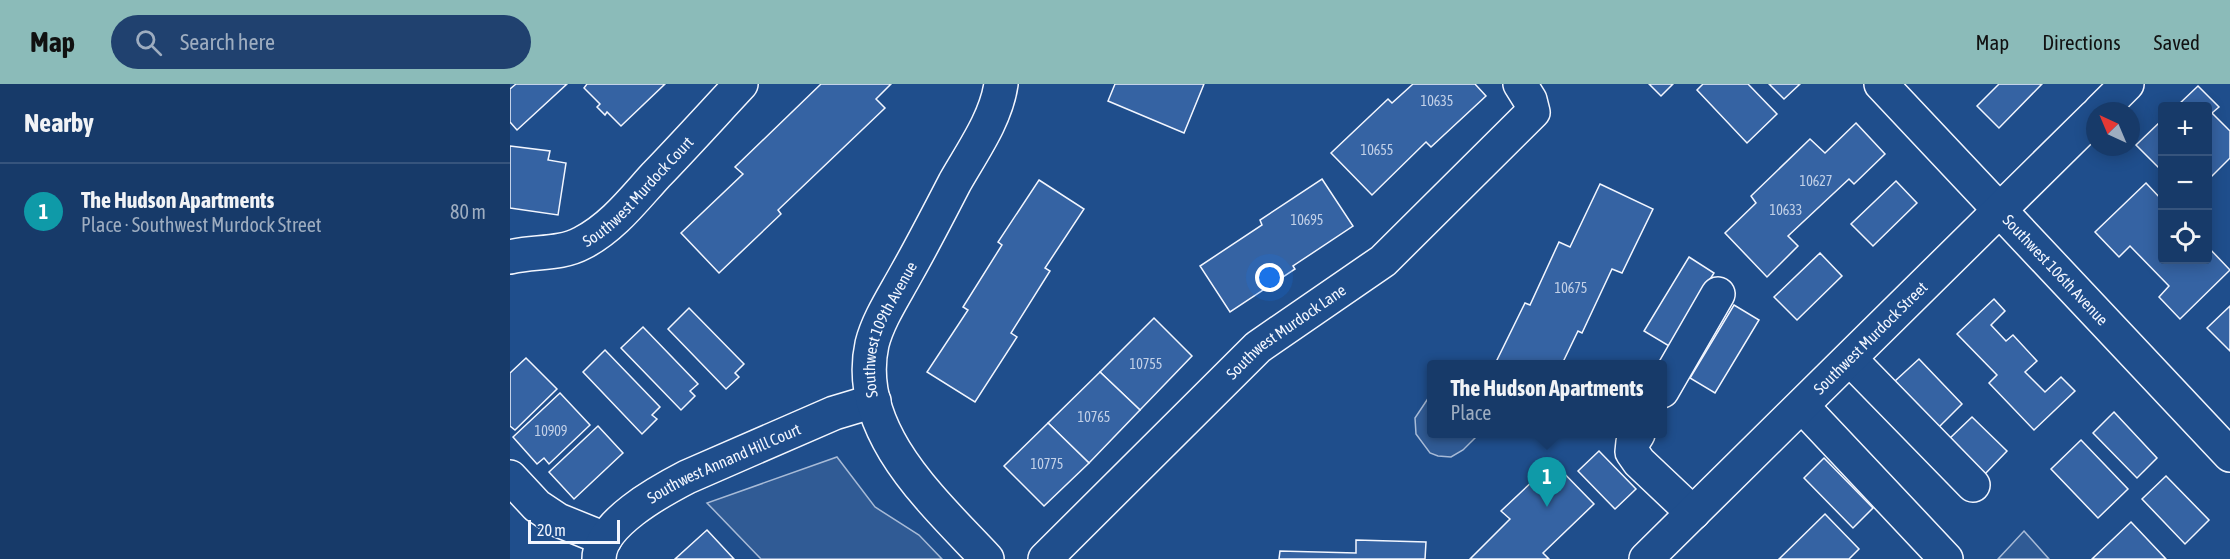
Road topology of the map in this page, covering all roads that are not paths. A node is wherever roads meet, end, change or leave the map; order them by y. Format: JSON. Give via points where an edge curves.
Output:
{"nodes":[{"id":1,"x":741,"y":84,"type":"edge"},
{"id":2,"x":1002,"y":84,"type":"edge"},
{"id":3,"x":1881,"y":84,"type":"edge"},
{"id":4,"x":2127,"y":84,"type":"edge"},
{"id":5,"x":1527,"y":98,"type":"edge"},
{"id":6,"x":2109,"y":102,"type":"edge"},
{"id":7,"x":2086,"y":125,"type":"edge"},
{"id":8,"x":2000,"y":210,"type":"junction"},
{"id":9,"x":510,"y":257,"type":"edge"},
{"id":10,"x":1719,"y":294,"type":"dead end"},
{"id":11,"x":1850,"y":359,"type":"junction"},
{"id":12,"x":1667,"y":382,"type":"edge"},
{"id":13,"x":874,"y":401,"type":"junction"},
{"id":14,"x":1802,"y":406,"type":"junction"},
{"id":15,"x":1636,"y":438,"type":"edge"},
{"id":16,"x":2230,"y":455,"type":"edge"},
{"id":17,"x":510,"y":477,"type":"edge"},
{"id":18,"x":1973,"y":485,"type":"dead end"},
{"id":19,"x":1693,"y":513,"type":"junction"},
{"id":20,"x":602,"y":549,"type":"edge"},
{"id":21,"x":987,"y":559,"type":"edge"},
{"id":22,"x":1046,"y":559,"type":"edge"},
{"id":23,"x":1646,"y":559,"type":"edge"},
{"id":24,"x":1946,"y":559,"type":"edge"}],
"edges":[{"from":1,"to":9,"type":"street","name":"Southwest Murdock Court","via":[[602,231],[561,251]]},
{"from":2,"to":13,"type":"street","name":"Southwest 109th Avenue","via":[[986,125],[873,343],[870,372]]},
{"from":3,"to":8,"type":"street","name":"Southwest 106th Avenue"},
{"from":4,"to":6,"type":"street"},
{"from":5,"to":22,"type":"street","name":"Southwest Murdock Lane","via":[[1383,261],[1258,347]]},
{"from":7,"to":8,"type":"street","name":"Southwest Murdock Street"},
{"from":8,"to":11,"type":"street","name":"Southwest Murdock Street"},
{"from":8,"to":16,"type":"street","name":"Southwest 106th Avenue"},
{"from":10,"to":12,"type":"street"},
{"from":11,"to":14,"type":"street","name":"Southwest Murdock Street"},
{"from":11,"to":18,"type":"street"},
{"from":13,"to":20,"type":"street","name":"Southwest Annand Hill Court","via":[[834,413],[687,477],[644,501]]},
{"from":13,"to":21,"type":"street","name":"Southwest 109th Avenue","via":[[891,448],[905,468]]},
{"from":14,"to":19,"type":"street","name":"Southwest Murdock Street"},
{"from":14,"to":24,"type":"street"},
{"from":15,"to":19,"type":"street","via":[[1632,452],[1639,462]]},
{"from":17,"to":20,"type":"street","via":[[537,506]]},
{"from":19,"to":23,"type":"street","name":"Southwest Murdock Street"}]}
